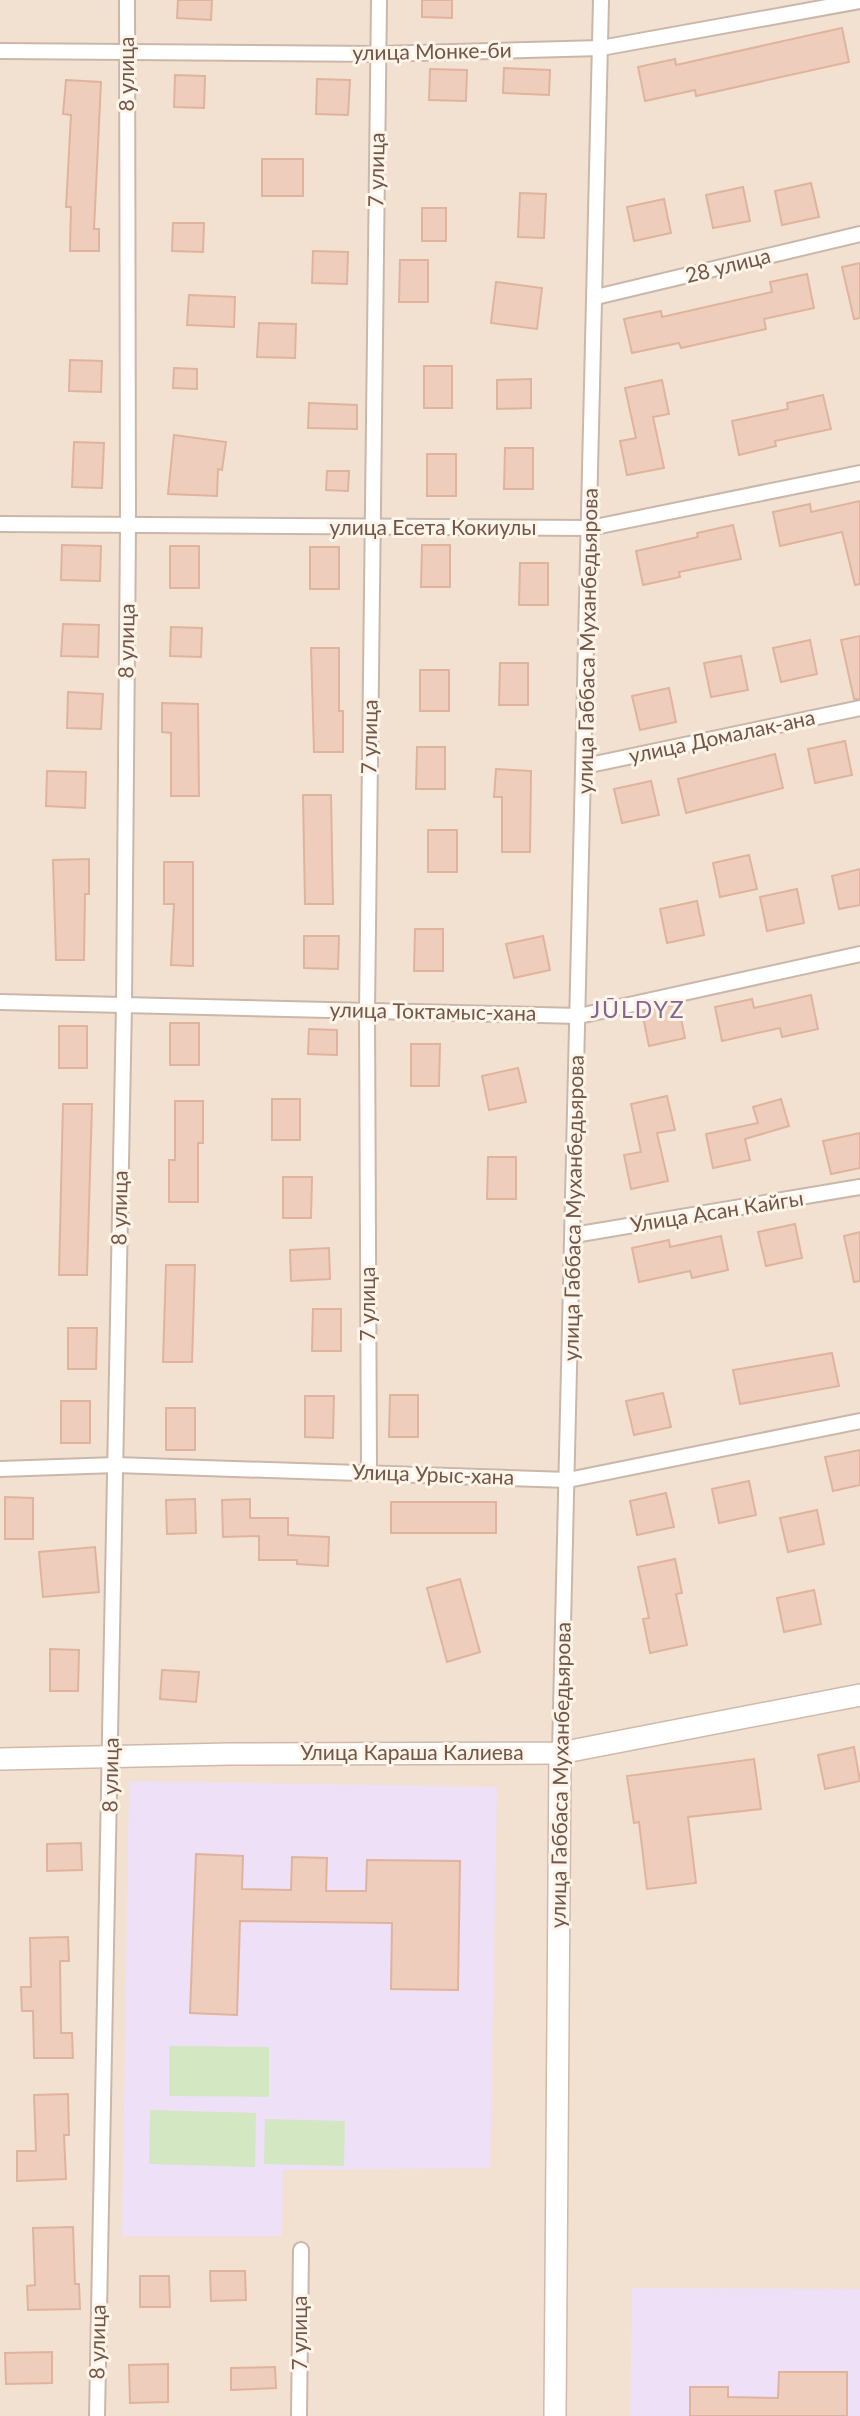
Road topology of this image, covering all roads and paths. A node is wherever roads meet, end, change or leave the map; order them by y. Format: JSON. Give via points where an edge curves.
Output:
{"nodes":[{"id":1,"x":127,"y":0,"type":"edge"},
{"id":2,"x":379,"y":0,"type":"edge"},
{"id":3,"x":601,"y":0,"type":"edge"},
{"id":4,"x":860,"y":1,"type":"edge"},
{"id":5,"x":601,"y":48,"type":"junction"},
{"id":6,"x":0,"y":51,"type":"edge"},
{"id":7,"x":126,"y":53,"type":"junction"},
{"id":8,"x":379,"y":54,"type":"junction"},
{"id":9,"x":860,"y":234,"type":"edge"},
{"id":10,"x":596,"y":298,"type":"junction"},
{"id":11,"x":860,"y":473,"type":"edge"},
{"id":12,"x":0,"y":524,"type":"edge"},
{"id":13,"x":128,"y":526,"type":"junction"},
{"id":14,"x":372,"y":528,"type":"junction"},
{"id":15,"x":590,"y":528,"type":"junction"},
{"id":16,"x":860,"y":708,"type":"edge"},
{"id":17,"x":585,"y":766,"type":"junction"},
{"id":18,"x":860,"y":954,"type":"edge"},
{"id":19,"x":0,"y":1002,"type":"edge"},
{"id":20,"x":124,"y":1005,"type":"junction"},
{"id":21,"x":367,"y":1011,"type":"junction"},
{"id":22,"x":579,"y":1016,"type":"junction"},
{"id":23,"x":860,"y":1187,"type":"edge"},
{"id":24,"x":574,"y":1235,"type":"junction"},
{"id":25,"x":860,"y":1420,"type":"edge"},
{"id":26,"x":116,"y":1465,"type":"junction"},
{"id":27,"x":0,"y":1469,"type":"edge"},
{"id":28,"x":369,"y":1473,"type":"junction"},
{"id":29,"x":568,"y":1480,"type":"junction"},
{"id":30,"x":860,"y":1695,"type":"edge"},
{"id":31,"x":560,"y":1753,"type":"junction"},
{"id":32,"x":112,"y":1756,"type":"junction"},
{"id":33,"x":0,"y":1759,"type":"edge"},
{"id":34,"x":300,"y":2250,"type":"dead end"},
{"id":35,"x":97,"y":2416,"type":"edge"},
{"id":36,"x":299,"y":2416,"type":"edge"},
{"id":37,"x":555,"y":2416,"type":"edge"}],
"edges":[{"from":1,"to":7,"type":"street","name":"8 улица"},
{"from":2,"to":8,"type":"street","name":"7 улица"},
{"from":3,"to":5,"type":"street","name":"улица Габбаса Муханбедьярова"},
{"from":4,"to":5,"type":"street","name":"улица Монке-би"},
{"from":5,"to":8,"type":"street","name":"улица Монке-би"},
{"from":5,"to":10,"type":"street","name":"улица Габбаса Муханбедьярова"},
{"from":6,"to":7,"type":"street","name":"улица Монке-би"},
{"from":7,"to":8,"type":"street","name":"улица Монке-би"},
{"from":7,"to":13,"type":"street","name":"8 улица"},
{"from":8,"to":14,"type":"street","name":"7 улица"},
{"from":9,"to":10,"type":"street","name":"28 улица"},
{"from":10,"to":15,"type":"street","name":"улица Габбаса Муханбедьярова"},
{"from":11,"to":15,"type":"street","name":"улица Есета Кокиулы"},
{"from":12,"to":13,"type":"street","name":"улица Есета Кокиулы"},
{"from":13,"to":14,"type":"street","name":"улица Есета Кокиулы"},
{"from":13,"to":20,"type":"street","name":"8 улица"},
{"from":14,"to":15,"type":"street","name":"улица Есета Кокиулы"},
{"from":14,"to":21,"type":"street","name":"7 улица"},
{"from":15,"to":17,"type":"street","name":"улица Габбаса Муханбедьярова"},
{"from":16,"to":17,"type":"street","name":"улица Домалак-ана"},
{"from":17,"to":22,"type":"street","name":"улица Габбаса Муханбедьярова"},
{"from":18,"to":22,"type":"street","name":"улица Токтамыс-хана"},
{"from":19,"to":20,"type":"street","name":"улица Токтамыс-хана"},
{"from":20,"to":21,"type":"street","name":"улица Токтамыс-хана"},
{"from":20,"to":26,"type":"street","name":"8 улица"},
{"from":21,"to":22,"type":"street","name":"улица Токтамыс-хана"},
{"from":21,"to":28,"type":"street","name":"7 улица"},
{"from":22,"to":24,"type":"street","name":"улица Габбаса Муханбедьярова"},
{"from":23,"to":24,"type":"street","name":"Улица Асан Кайгы"},
{"from":24,"to":29,"type":"street","name":"улица Габбаса Муханбедьярова"},
{"from":25,"to":29,"type":"street","name":"Улица Урыс-хана"},
{"from":26,"to":27,"type":"street","name":"Улица Урыс-хана"},
{"from":26,"to":28,"type":"street","name":"Улица Урыс-хана"},
{"from":26,"to":32,"type":"street","name":"8 улица"},
{"from":28,"to":29,"type":"street","name":"Улица Урыс-хана"},
{"from":29,"to":31,"type":"street","name":"улица Габбаса Муханбедьярова"},
{"from":30,"to":31,"type":"street","name":"Улица Караша Калиева"},
{"from":31,"to":32,"type":"street","name":"Улица Караша Калиева"},
{"from":31,"to":37,"type":"street","name":"улица Габбаса Муханбедьярова"},
{"from":32,"to":33,"type":"street","name":"Улица Караша Калиева"},
{"from":32,"to":35,"type":"street","name":"8 улица"},
{"from":34,"to":36,"type":"street","name":"7 улица"}]}
